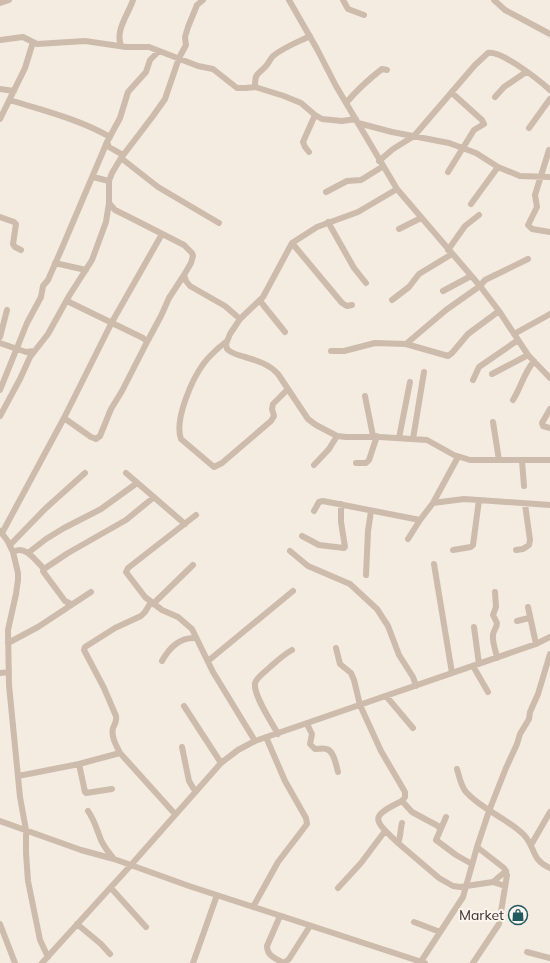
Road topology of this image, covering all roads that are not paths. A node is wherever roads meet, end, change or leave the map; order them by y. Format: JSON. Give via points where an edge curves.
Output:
{"nodes":[{"id":1,"x":9,"y":0,"type":"edge"},
{"id":2,"x":133,"y":0,"type":"edge"},
{"id":3,"x":203,"y":0,"type":"edge"},
{"id":4,"x":289,"y":0,"type":"edge"},
{"id":5,"x":342,"y":0,"type":"edge"},
{"id":6,"x":494,"y":0,"type":"edge"},
{"id":7,"x":0,"y":3,"type":"edge"},
{"id":8,"x":364,"y":15,"type":"dead end"},
{"id":9,"x":550,"y":34,"type":"edge"},
{"id":10,"x":310,"y":36,"type":"junction"},
{"id":11,"x":0,"y":40,"type":"edge"},
{"id":12,"x":32,"y":42,"type":"junction"},
{"id":13,"x":121,"y":46,"type":"junction"},
{"id":14,"x":159,"y":51,"type":"junction"},
{"id":15,"x":179,"y":58,"type":"junction"},
{"id":16,"x":387,"y":70,"type":"dead end"},
{"id":17,"x":526,"y":72,"type":"junction"},
{"id":18,"x":255,"y":87,"type":"junction"},
{"id":19,"x":0,"y":90,"type":"edge"},
{"id":20,"x":550,"y":90,"type":"edge"},
{"id":21,"x":14,"y":91,"type":"junction"},
{"id":22,"x":452,"y":94,"type":"junction"},
{"id":23,"x":495,"y":97,"type":"dead end"},
{"id":24,"x":550,"y":99,"type":"edge"},
{"id":25,"x":10,"y":100,"type":"junction"},
{"id":26,"x":346,"y":103,"type":"junction"},
{"id":27,"x":315,"y":115,"type":"junction"},
{"id":28,"x":0,"y":119,"type":"edge"},
{"id":29,"x":356,"y":119,"type":"junction"},
{"id":30,"x":529,"y":128,"type":"dead end"},
{"id":31,"x":414,"y":136,"type":"junction"},
{"id":32,"x":108,"y":144,"type":"junction"},
{"id":33,"x":462,"y":148,"type":"junction"},
{"id":34,"x":549,"y":150,"type":"edge"},
{"id":35,"x":309,"y":152,"type":"dead end"},
{"id":36,"x":122,"y":157,"type":"junction"},
{"id":37,"x":381,"y":164,"type":"junction"},
{"id":38,"x":498,"y":167,"type":"junction"},
{"id":39,"x":448,"y":172,"type":"dead end"},
{"id":40,"x":93,"y":177,"type":"junction"},
{"id":41,"x":541,"y":177,"type":"junction"},
{"id":42,"x":550,"y":177,"type":"edge"},
{"id":43,"x":109,"y":181,"type":"junction"},
{"id":44,"x":396,"y":189,"type":"junction"},
{"id":45,"x":326,"y":192,"type":"dead end"},
{"id":46,"x":109,"y":203,"type":"junction"},
{"id":47,"x":471,"y":204,"type":"dead end"},
{"id":48,"x":115,"y":210,"type":"junction"},
{"id":49,"x":479,"y":215,"type":"dead end"},
{"id":50,"x":0,"y":216,"type":"edge"},
{"id":51,"x":107,"y":216,"type":"junction"},
{"id":52,"x":421,"y":218,"type":"junction"},
{"id":53,"x":328,"y":222,"type":"junction"},
{"id":54,"x":219,"y":223,"type":"dead end"},
{"id":55,"x":399,"y":229,"type":"dead end"},
{"id":56,"x":550,"y":232,"type":"edge"},
{"id":57,"x":162,"y":234,"type":"junction"},
{"id":58,"x":292,"y":243,"type":"junction"},
{"id":59,"x":21,"y":250,"type":"dead end"},
{"id":60,"x":450,"y":252,"type":"junction"},
{"id":61,"x":528,"y":259,"type":"dead end"},
{"id":62,"x":55,"y":263,"type":"junction"},
{"id":63,"x":86,"y":270,"type":"junction"},
{"id":64,"x":471,"y":276,"type":"junction"},
{"id":65,"x":185,"y":278,"type":"junction"},
{"id":66,"x":366,"y":283,"type":"dead end"},
{"id":67,"x":480,"y":286,"type":"junction"},
{"id":68,"x":443,"y":291,"type":"dead end"},
{"id":69,"x":392,"y":300,"type":"dead end"},
{"id":70,"x":67,"y":301,"type":"junction"},
{"id":71,"x":260,"y":302,"type":"junction"},
{"id":72,"x":352,"y":305,"type":"dead end"},
{"id":73,"x":7,"y":310,"type":"dead end"},
{"id":74,"x":499,"y":311,"type":"junction"},
{"id":75,"x":550,"y":314,"type":"edge"},
{"id":76,"x":240,"y":320,"type":"junction"},
{"id":77,"x":112,"y":322,"type":"junction"},
{"id":78,"x":285,"y":332,"type":"dead end"},
{"id":79,"x":0,"y":337,"type":"edge"},
{"id":80,"x":516,"y":337,"type":"junction"},
{"id":81,"x":146,"y":339,"type":"junction"},
{"id":82,"x":227,"y":341,"type":"junction"},
{"id":83,"x":0,"y":343,"type":"edge"},
{"id":84,"x":406,"y":344,"type":"junction"},
{"id":85,"x":18,"y":349,"type":"junction"},
{"id":86,"x":332,"y":351,"type":"dead end"},
{"id":87,"x":28,"y":354,"type":"junction"},
{"id":88,"x":528,"y":355,"type":"junction"},
{"id":89,"x":534,"y":361,"type":"junction"},
{"id":90,"x":424,"y":372,"type":"dead end"},
{"id":91,"x":492,"y":374,"type":"dead end"},
{"id":92,"x":550,"y":378,"type":"edge"},
{"id":93,"x":473,"y":380,"type":"dead end"},
{"id":94,"x":410,"y":382,"type":"dead end"},
{"id":95,"x":1,"y":387,"type":"edge"},
{"id":96,"x":288,"y":389,"type":"junction"},
{"id":97,"x":14,"y":390,"type":"junction"},
{"id":98,"x":365,"y":396,"type":"dead end"},
{"id":99,"x":513,"y":400,"type":"dead end"},
{"id":100,"x":550,"y":410,"type":"edge"},
{"id":101,"x":0,"y":416,"type":"edge"},
{"id":102,"x":64,"y":418,"type":"junction"},
{"id":103,"x":493,"y":422,"type":"dead end"},
{"id":104,"x":550,"y":428,"type":"edge"},
{"id":105,"x":337,"y":436,"type":"junction"},
{"id":106,"x":375,"y":436,"type":"junction"},
{"id":107,"x":399,"y":438,"type":"junction"},
{"id":108,"x":413,"y":439,"type":"junction"},
{"id":109,"x":458,"y":457,"type":"junction"},
{"id":110,"x":499,"y":460,"type":"junction"},
{"id":111,"x":550,"y":460,"type":"edge"},
{"id":112,"x":522,"y":461,"type":"junction"},
{"id":113,"x":356,"y":463,"type":"dead end"},
{"id":114,"x":314,"y":465,"type":"dead end"},
{"id":115,"x":85,"y":473,"type":"dead end"},
{"id":116,"x":126,"y":473,"type":"dead end"},
{"id":117,"x":137,"y":483,"type":"junction"},
{"id":118,"x":524,"y":486,"type":"dead end"},
{"id":119,"x":154,"y":497,"type":"junction"},
{"id":120,"x":479,"y":500,"type":"junction"},
{"id":121,"x":433,"y":503,"type":"junction"},
{"id":122,"x":341,"y":504,"type":"junction"},
{"id":123,"x":525,"y":504,"type":"junction"},
{"id":124,"x":550,"y":505,"type":"edge"},
{"id":125,"x":314,"y":511,"type":"dead end"},
{"id":126,"x":371,"y":511,"type":"junction"},
{"id":127,"x":196,"y":515,"type":"dead end"},
{"id":128,"x":420,"y":520,"type":"junction"},
{"id":129,"x":185,"y":524,"type":"junction"},
{"id":130,"x":1,"y":532,"type":"edge"},
{"id":131,"x":302,"y":536,"type":"dead end"},
{"id":132,"x":408,"y":539,"type":"dead end"},
{"id":133,"x":10,"y":545,"type":"junction"},
{"id":134,"x":453,"y":550,"type":"dead end"},
{"id":135,"x":516,"y":550,"type":"dead end"},
{"id":136,"x":290,"y":551,"type":"dead end"},
{"id":137,"x":13,"y":552,"type":"junction"},
{"id":138,"x":28,"y":553,"type":"junction"},
{"id":139,"x":193,"y":564,"type":"dead end"},
{"id":140,"x":434,"y":564,"type":"dead end"},
{"id":141,"x":44,"y":569,"type":"junction"},
{"id":142,"x":366,"y":575,"type":"dead end"},
{"id":143,"x":293,"y":591,"type":"dead end"},
{"id":144,"x":90,"y":592,"type":"dead end"},
{"id":145,"x":495,"y":592,"type":"dead end"},
{"id":146,"x":152,"y":603,"type":"junction"},
{"id":147,"x":68,"y":604,"type":"junction"},
{"id":148,"x":528,"y":607,"type":"dead end"},
{"id":149,"x":529,"y":618,"type":"junction"},
{"id":150,"x":517,"y":621,"type":"dead end"},
{"id":151,"x":474,"y":627,"type":"dead end"},
{"id":152,"x":196,"y":638,"type":"junction"},
{"id":153,"x":549,"y":640,"type":"edge"},
{"id":154,"x":8,"y":643,"type":"junction"},
{"id":155,"x":536,"y":644,"type":"junction"},
{"id":156,"x":336,"y":648,"type":"dead end"},
{"id":157,"x":292,"y":650,"type":"dead end"},
{"id":158,"x":550,"y":654,"type":"edge"},
{"id":159,"x":498,"y":658,"type":"junction"},
{"id":160,"x":162,"y":661,"type":"dead end"},
{"id":161,"x":208,"y":661,"type":"junction"},
{"id":162,"x":476,"y":665,"type":"junction"},
{"id":163,"x":10,"y":672,"type":"junction"},
{"id":164,"x":0,"y":673,"type":"edge"},
{"id":165,"x":452,"y":673,"type":"junction"},
{"id":166,"x":416,"y":686,"type":"junction"},
{"id":167,"x":488,"y":692,"type":"dead end"},
{"id":168,"x":386,"y":696,"type":"junction"},
{"id":169,"x":360,"y":705,"type":"junction"},
{"id":170,"x":184,"y":706,"type":"dead end"},
{"id":171,"x":307,"y":724,"type":"junction"},
{"id":172,"x":413,"y":728,"type":"dead end"},
{"id":173,"x":278,"y":734,"type":"junction"},
{"id":174,"x":266,"y":737,"type":"junction"},
{"id":175,"x":255,"y":741,"type":"junction"},
{"id":176,"x":182,"y":747,"type":"dead end"},
{"id":177,"x":120,"y":753,"type":"junction"},
{"id":178,"x":221,"y":763,"type":"junction"},
{"id":179,"x":79,"y":764,"type":"junction"},
{"id":180,"x":457,"y":769,"type":"dead end"},
{"id":181,"x":338,"y":772,"type":"dead end"},
{"id":182,"x":18,"y":776,"type":"junction"},
{"id":183,"x":112,"y":789,"type":"dead end"},
{"id":184,"x":195,"y":791,"type":"junction"},
{"id":185,"x":402,"y":801,"type":"junction"},
{"id":186,"x":88,"y":810,"type":"dead end"},
{"id":187,"x":489,"y":811,"type":"junction"},
{"id":188,"x":550,"y":812,"type":"edge"},
{"id":189,"x":175,"y":814,"type":"junction"},
{"id":190,"x":446,"y":817,"type":"dead end"},
{"id":191,"x":0,"y":821,"type":"edge"},
{"id":192,"x":548,"y":822,"type":"edge"},
{"id":193,"x":402,"y":823,"type":"dead end"},
{"id":194,"x":440,"y":829,"type":"junction"},
{"id":195,"x":26,"y":830,"type":"junction"},
{"id":196,"x":385,"y":831,"type":"junction"},
{"id":197,"x":398,"y":843,"type":"junction"},
{"id":198,"x":531,"y":845,"type":"junction"},
{"id":199,"x":477,"y":847,"type":"junction"},
{"id":200,"x":114,"y":859,"type":"junction"},
{"id":201,"x":472,"y":864,"type":"junction"},
{"id":202,"x":131,"y":865,"type":"junction"},
{"id":203,"x":550,"y":868,"type":"edge"},
{"id":204,"x":506,"y":871,"type":"junction"},
{"id":205,"x":493,"y":882,"type":"junction"},
{"id":206,"x":466,"y":886,"type":"junction"},
{"id":207,"x":505,"y":886,"type":"junction"},
{"id":208,"x":111,"y":888,"type":"junction"},
{"id":209,"x":338,"y":888,"type":"dead end"},
{"id":210,"x":217,"y":895,"type":"junction"},
{"id":211,"x":253,"y":907,"type":"junction"},
{"id":212,"x":280,"y":916,"type":"junction"},
{"id":213,"x":414,"y":922,"type":"dead end"},
{"id":214,"x":0,"y":924,"type":"edge"},
{"id":215,"x":78,"y":924,"type":"junction"},
{"id":216,"x":310,"y":926,"type":"junction"},
{"id":217,"x":146,"y":927,"type":"dead end"},
{"id":218,"x":440,"y":932,"type":"junction"},
{"id":219,"x":527,"y":952,"type":"dead end"},
{"id":220,"x":110,"y":954,"type":"dead end"},
{"id":221,"x":48,"y":957,"type":"junction"},
{"id":222,"x":550,"y":958,"type":"edge"},
{"id":223,"x":15,"y":963,"type":"edge"},
{"id":224,"x":42,"y":963,"type":"edge"},
{"id":225,"x":193,"y":963,"type":"edge"},
{"id":226,"x":422,"y":963,"type":"edge"},
{"id":227,"x":473,"y":963,"type":"edge"}],
"edges":[{"from":1,"to":7,"type":"street"},
{"from":2,"to":13,"type":"street","via":[[120,27]]},
{"from":3,"to":15,"type":"street","via":[[197,5],[186,34],[186,46]]},
{"from":4,"to":10,"type":"street"},
{"from":5,"to":8,"type":"street","via":[[348,9]]},
{"from":6,"to":9,"type":"street","via":[[505,10]]},
{"from":10,"to":18,"type":"street","via":[[273,56],[257,75]]},
{"from":10,"to":26,"type":"street"},
{"from":11,"to":12,"type":"street","via":[[23,38]]},
{"from":12,"to":13,"type":"street","via":[[40,44],[86,41]]},
{"from":12,"to":21,"type":"street","via":[[25,68]]},
{"from":13,"to":14,"type":"street","via":[[142,46]]},
{"from":14,"to":15,"type":"street"},
{"from":14,"to":32,"type":"street","via":[[150,60],[146,72],[128,92]]},
{"from":15,"to":18,"type":"street","via":[[213,69],[237,88]]},
{"from":15,"to":36,"type":"street","via":[[165,99]]},
{"from":16,"to":26,"type":"street","via":[[382,69],[369,79]]},
{"from":17,"to":20,"type":"street"},
{"from":17,"to":22,"type":"street","via":[[496,53],[488,53]]},
{"from":17,"to":23,"type":"street"},
{"from":18,"to":27,"type":"street","via":[[296,101]]},
{"from":19,"to":21,"type":"street"},
{"from":21,"to":25,"type":"street"},
{"from":22,"to":31,"type":"street"},
{"from":22,"to":33,"type":"street","via":[[484,122],[474,130]]},
{"from":24,"to":30,"type":"street"},
{"from":25,"to":28,"type":"street"},
{"from":25,"to":32,"type":"street","via":[[64,116]]},
{"from":26,"to":29,"type":"street"},
{"from":27,"to":29,"type":"street","via":[[327,120]]},
{"from":27,"to":35,"type":"street","via":[[303,142]]},
{"from":29,"to":31,"type":"street","via":[[392,132]]},
{"from":29,"to":37,"type":"street"},
{"from":31,"to":33,"type":"street"},
{"from":31,"to":37,"type":"street","via":[[393,149]]},
{"from":32,"to":36,"type":"street"},
{"from":32,"to":40,"type":"street"},
{"from":33,"to":38,"type":"street","via":[[476,153]]},
{"from":33,"to":39,"type":"street"},
{"from":34,"to":41,"type":"street"},
{"from":36,"to":43,"type":"street"},
{"from":36,"to":54,"type":"street","via":[[153,184]]},
{"from":37,"to":44,"type":"street"},
{"from":37,"to":45,"type":"street","via":[[361,180],[347,181]]},
{"from":38,"to":41,"type":"street","via":[[520,176]]},
{"from":38,"to":47,"type":"street"},
{"from":40,"to":43,"type":"street"},
{"from":40,"to":62,"type":"street"},
{"from":41,"to":42,"type":"street"},
{"from":41,"to":56,"type":"street","via":[[535,195],[537,207],[528,225],[532,229]]},
{"from":43,"to":46,"type":"street"},
{"from":44,"to":52,"type":"street"},
{"from":44,"to":53,"type":"street","via":[[358,212]]},
{"from":46,"to":48,"type":"street"},
{"from":46,"to":51,"type":"street"},
{"from":48,"to":51,"type":"street"},
{"from":48,"to":57,"type":"street"},
{"from":49,"to":60,"type":"street","via":[[469,222]]},
{"from":50,"to":59,"type":"street","via":[[16,224],[13,244]]},
{"from":51,"to":63,"type":"street","via":[[96,251]]},
{"from":52,"to":55,"type":"street"},
{"from":52,"to":60,"type":"street"},
{"from":53,"to":58,"type":"street"},
{"from":53,"to":66,"type":"street","via":[[354,268]]},
{"from":57,"to":65,"type":"street","via":[[184,245],[192,253]]},
{"from":57,"to":77,"type":"street"},
{"from":58,"to":71,"type":"street"},
{"from":58,"to":72,"type":"street","via":[[342,303]]},
{"from":60,"to":64,"type":"street"},
{"from":60,"to":69,"type":"street","via":[[419,274],[409,287]]},
{"from":61,"to":67,"type":"street","via":[[485,280]]},
{"from":62,"to":63,"type":"street"},
{"from":62,"to":85,"type":"street","via":[[27,323]]},
{"from":63,"to":70,"type":"street"},
{"from":64,"to":67,"type":"street"},
{"from":64,"to":68,"type":"street"},
{"from":65,"to":76,"type":"street","via":[[190,286],[230,310]]},
{"from":65,"to":81,"type":"street","via":[[171,294]]},
{"from":67,"to":74,"type":"street"},
{"from":67,"to":84,"type":"street","via":[[446,310]]},
{"from":70,"to":77,"type":"street"},
{"from":70,"to":87,"type":"street","via":[[48,334],[34,351]]},
{"from":71,"to":76,"type":"street"},
{"from":71,"to":78,"type":"street"},
{"from":73,"to":79,"type":"street"},
{"from":74,"to":80,"type":"street"},
{"from":74,"to":84,"type":"street","via":[[468,334],[448,356]]},
{"from":75,"to":80,"type":"street"},
{"from":76,"to":82,"type":"street"},
{"from":77,"to":81,"type":"street"},
{"from":77,"to":102,"type":"street"},
{"from":80,"to":88,"type":"street"},
{"from":80,"to":93,"type":"street","via":[[480,367]]},
{"from":81,"to":102,"type":"street","via":[[100,436],[96,439],[91,437]]},
{"from":82,"to":96,"type":"street","via":[[226,347],[231,352],[267,364]]},
{"from":82,"to":96,"type":"street","via":[[204,364],[191,385],[180,425],[181,439],[214,467],[271,421],[274,416],[273,404]]},
{"from":83,"to":85,"type":"street"},
{"from":84,"to":86,"type":"street","via":[[375,343],[344,351]]},
{"from":85,"to":87,"type":"street"},
{"from":85,"to":95,"type":"street"},
{"from":87,"to":97,"type":"street"},
{"from":88,"to":89,"type":"street"},
{"from":88,"to":91,"type":"street"},
{"from":89,"to":92,"type":"street"},
{"from":89,"to":99,"type":"street"},
{"from":90,"to":108,"type":"street"},
{"from":94,"to":107,"type":"street"},
{"from":95,"to":97,"type":"street"},
{"from":96,"to":105,"type":"street","via":[[308,419]]},
{"from":97,"to":101,"type":"street"},
{"from":98,"to":106,"type":"street"},
{"from":100,"to":104,"type":"street","via":[[542,423],[543,426]]},
{"from":102,"to":130,"type":"street"},
{"from":103,"to":110,"type":"street"},
{"from":105,"to":106,"type":"street"},
{"from":105,"to":114,"type":"street"},
{"from":106,"to":107,"type":"street"},
{"from":106,"to":113,"type":"street","via":[[369,460],[366,463]]},
{"from":107,"to":108,"type":"street"},
{"from":108,"to":109,"type":"street","via":[[430,441]]},
{"from":109,"to":110,"type":"street","via":[[476,461]]},
{"from":109,"to":121,"type":"street"},
{"from":110,"to":112,"type":"street"},
{"from":111,"to":112,"type":"street"},
{"from":112,"to":118,"type":"street"},
{"from":115,"to":133,"type":"street"},
{"from":116,"to":117,"type":"street"},
{"from":117,"to":119,"type":"street"},
{"from":117,"to":138,"type":"street","via":[[101,509],[64,528]]},
{"from":119,"to":129,"type":"street"},
{"from":119,"to":141,"type":"street","via":[[126,520]]},
{"from":120,"to":121,"type":"street"},
{"from":120,"to":123,"type":"street"},
{"from":120,"to":134,"type":"street","via":[[473,545]]},
{"from":121,"to":128,"type":"street"},
{"from":122,"to":125,"type":"street","via":[[321,501]]},
{"from":122,"to":126,"type":"street"},
{"from":122,"to":131,"type":"street","via":[[344,548],[319,545]]},
{"from":123,"to":124,"type":"street"},
{"from":123,"to":135,"type":"street","via":[[530,540],[529,545]]},
{"from":126,"to":128,"type":"street"},
{"from":126,"to":142,"type":"street"},
{"from":127,"to":129,"type":"street"},
{"from":128,"to":132,"type":"street"},
{"from":129,"to":146,"type":"street","via":[[126,571]]},
{"from":130,"to":133,"type":"street"},
{"from":133,"to":137,"type":"street"},
{"from":136,"to":166,"type":"street","via":[[308,566],[350,584],[377,609],[388,626],[399,655],[414,676]]},
{"from":137,"to":138,"type":"street","via":[[21,549]]},
{"from":137,"to":154,"type":"street","via":[[18,580],[8,630]]},
{"from":138,"to":141,"type":"street"},
{"from":139,"to":146,"type":"street"},
{"from":140,"to":165,"type":"street"},
{"from":141,"to":147,"type":"street","via":[[43,572]]},
{"from":143,"to":161,"type":"street"},
{"from":144,"to":147,"type":"street"},
{"from":145,"to":159,"type":"street","via":[[496,607],[493,615],[497,623],[493,638]]},
{"from":146,"to":152,"type":"street","via":[[178,617],[192,629]]},
{"from":146,"to":177,"type":"street","via":[[141,616],[115,628],[84,650],[116,716],[113,736]]},
{"from":147,"to":154,"type":"street","via":[[38,627]]},
{"from":148,"to":149,"type":"street"},
{"from":149,"to":150,"type":"street"},
{"from":149,"to":155,"type":"street"},
{"from":151,"to":162,"type":"street"},
{"from":152,"to":160,"type":"street","via":[[185,638],[176,644],[166,652]]},
{"from":152,"to":161,"type":"street"},
{"from":153,"to":155,"type":"street"},
{"from":154,"to":163,"type":"street"},
{"from":155,"to":159,"type":"street"},
{"from":156,"to":169,"type":"street","via":[[340,664],[351,673],[354,680]]},
{"from":157,"to":173,"type":"street","via":[[274,663],[255,684],[259,700]]},
{"from":158,"to":187,"type":"street","via":[[538,694]]},
{"from":159,"to":162,"type":"street"},
{"from":161,"to":175,"type":"street"},
{"from":162,"to":165,"type":"street"},
{"from":162,"to":167,"type":"street"},
{"from":163,"to":164,"type":"street"},
{"from":163,"to":182,"type":"street"},
{"from":165,"to":166,"type":"street"},
{"from":166,"to":168,"type":"street"},
{"from":168,"to":169,"type":"street"},
{"from":168,"to":172,"type":"street"},
{"from":169,"to":171,"type":"street"},
{"from":169,"to":185,"type":"street","via":[[404,789],[406,795]]},
{"from":170,"to":178,"type":"street"},
{"from":171,"to":173,"type":"street"},
{"from":171,"to":181,"type":"street","via":[[312,734],[310,744],[316,749],[330,750]]},
{"from":173,"to":174,"type":"street"},
{"from":174,"to":175,"type":"street"},
{"from":174,"to":211,"type":"street","via":[[307,824],[278,862]]},
{"from":175,"to":178,"type":"street"},
{"from":176,"to":184,"type":"street","via":[[189,781]]},
{"from":177,"to":179,"type":"street"},
{"from":177,"to":189,"type":"street"},
{"from":178,"to":184,"type":"street"},
{"from":179,"to":182,"type":"street"},
{"from":179,"to":183,"type":"street","via":[[86,793]]},
{"from":180,"to":187,"type":"street","via":[[466,792]]},
{"from":182,"to":195,"type":"street"},
{"from":184,"to":189,"type":"street"},
{"from":185,"to":194,"type":"street","via":[[412,812]]},
{"from":185,"to":196,"type":"street","via":[[378,816],[378,822]]},
{"from":186,"to":200,"type":"street","via":[[102,841]]},
{"from":187,"to":198,"type":"street","via":[[520,831]]},
{"from":187,"to":199,"type":"street"},
{"from":188,"to":192,"type":"street"},
{"from":189,"to":202,"type":"street"},
{"from":190,"to":194,"type":"street"},
{"from":191,"to":195,"type":"street"},
{"from":192,"to":198,"type":"street"},
{"from":193,"to":197,"type":"street"},
{"from":194,"to":201,"type":"street","via":[[437,841]]},
{"from":195,"to":200,"type":"street"},
{"from":195,"to":221,"type":"street","via":[[28,881],[40,940]]},
{"from":196,"to":197,"type":"street"},
{"from":196,"to":209,"type":"street"},
{"from":197,"to":206,"type":"street","via":[[439,878],[456,887]]},
{"from":198,"to":203,"type":"street","via":[[540,863]]},
{"from":199,"to":201,"type":"street"},
{"from":199,"to":204,"type":"street"},
{"from":200,"to":202,"type":"street"},
{"from":201,"to":206,"type":"street"},
{"from":202,"to":208,"type":"street"},
{"from":202,"to":210,"type":"street"},
{"from":204,"to":205,"type":"street"},
{"from":204,"to":207,"type":"street"},
{"from":205,"to":206,"type":"street"},
{"from":205,"to":207,"type":"street"},
{"from":206,"to":218,"type":"street","via":[[462,900]]},
{"from":207,"to":227,"type":"street","via":[[500,924]]},
{"from":208,"to":215,"type":"street"},
{"from":208,"to":217,"type":"street"},
{"from":210,"to":211,"type":"street"},
{"from":210,"to":225,"type":"street"},
{"from":211,"to":212,"type":"street"},
{"from":212,"to":216,"type":"street"},
{"from":212,"to":216,"type":"street","via":[[267,951],[284,963]]},
{"from":213,"to":218,"type":"street"},
{"from":214,"to":223,"type":"street"},
{"from":215,"to":220,"type":"street"},
{"from":215,"to":221,"type":"street"},
{"from":216,"to":226,"type":"street"},
{"from":218,"to":226,"type":"street"},
{"from":219,"to":222,"type":"street"},
{"from":221,"to":224,"type":"street"}]}
